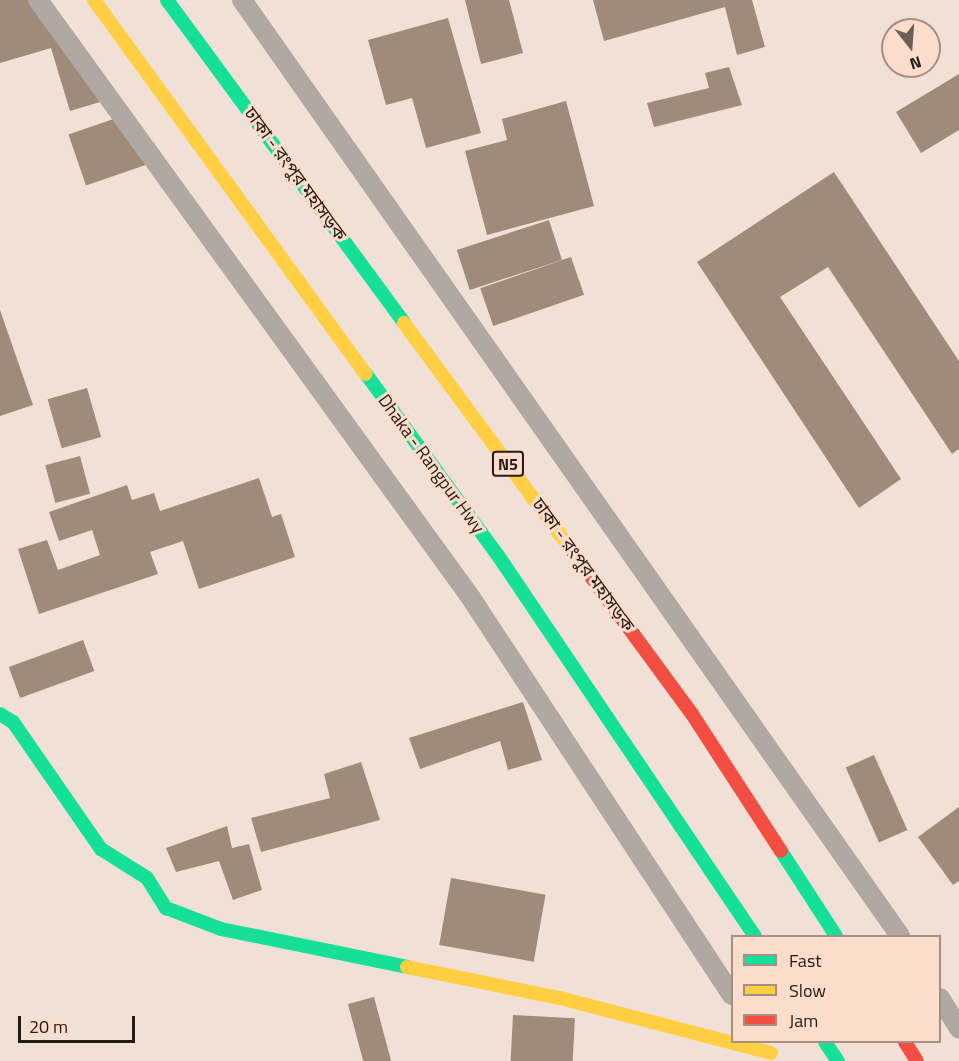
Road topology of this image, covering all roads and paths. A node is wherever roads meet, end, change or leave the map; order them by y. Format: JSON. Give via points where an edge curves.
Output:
{"nodes":[{"id":1,"x":38,"y":0,"type":"edge"},
{"id":2,"x":94,"y":0,"type":"edge"},
{"id":3,"x":167,"y":0,"type":"edge"},
{"id":4,"x":242,"y":0,"type":"edge"},
{"id":5,"x":0,"y":714,"type":"edge"},
{"id":6,"x":754,"y":935,"type":"edge"},
{"id":7,"x":836,"y":935,"type":"edge"},
{"id":8,"x":899,"y":935,"type":"edge"},
{"id":9,"x":731,"y":992,"type":"edge"},
{"id":10,"x":941,"y":1001,"type":"edge"},
{"id":11,"x":959,"y":1029,"type":"edge"},
{"id":12,"x":731,"y":1042,"type":"edge"},
{"id":13,"x":735,"y":1043,"type":"edge"},
{"id":14,"x":826,"y":1043,"type":"edge"},
{"id":15,"x":906,"y":1043,"type":"edge"},
{"id":16,"x":770,"y":1052,"type":"edge"},
{"id":17,"x":838,"y":1061,"type":"edge"},
{"id":18,"x":917,"y":1061,"type":"edge"}],
"edges":[{"from":1,"to":9,"type":"lane","via":[[471,598]]},
{"from":2,"to":6,"type":"main road","name":"Dhaka - Rangpur Hwy","via":[[497,554]]},
{"from":3,"to":7,"type":"main road","name":"ঢাকা - রংপুর মহাসড়ক","number":"N5","via":[[692,714]]},
{"from":4,"to":8,"type":"lane"},
{"from":5,"to":12,"type":"main road","via":[[13,722],[101,849],[147,878],[166,908],[221,929],[560,998]]},
{"from":10,"to":11,"type":"lane"},
{"from":13,"to":16,"type":"main road"},
{"from":14,"to":17,"type":"main road"},
{"from":15,"to":18,"type":"main road"}]}
